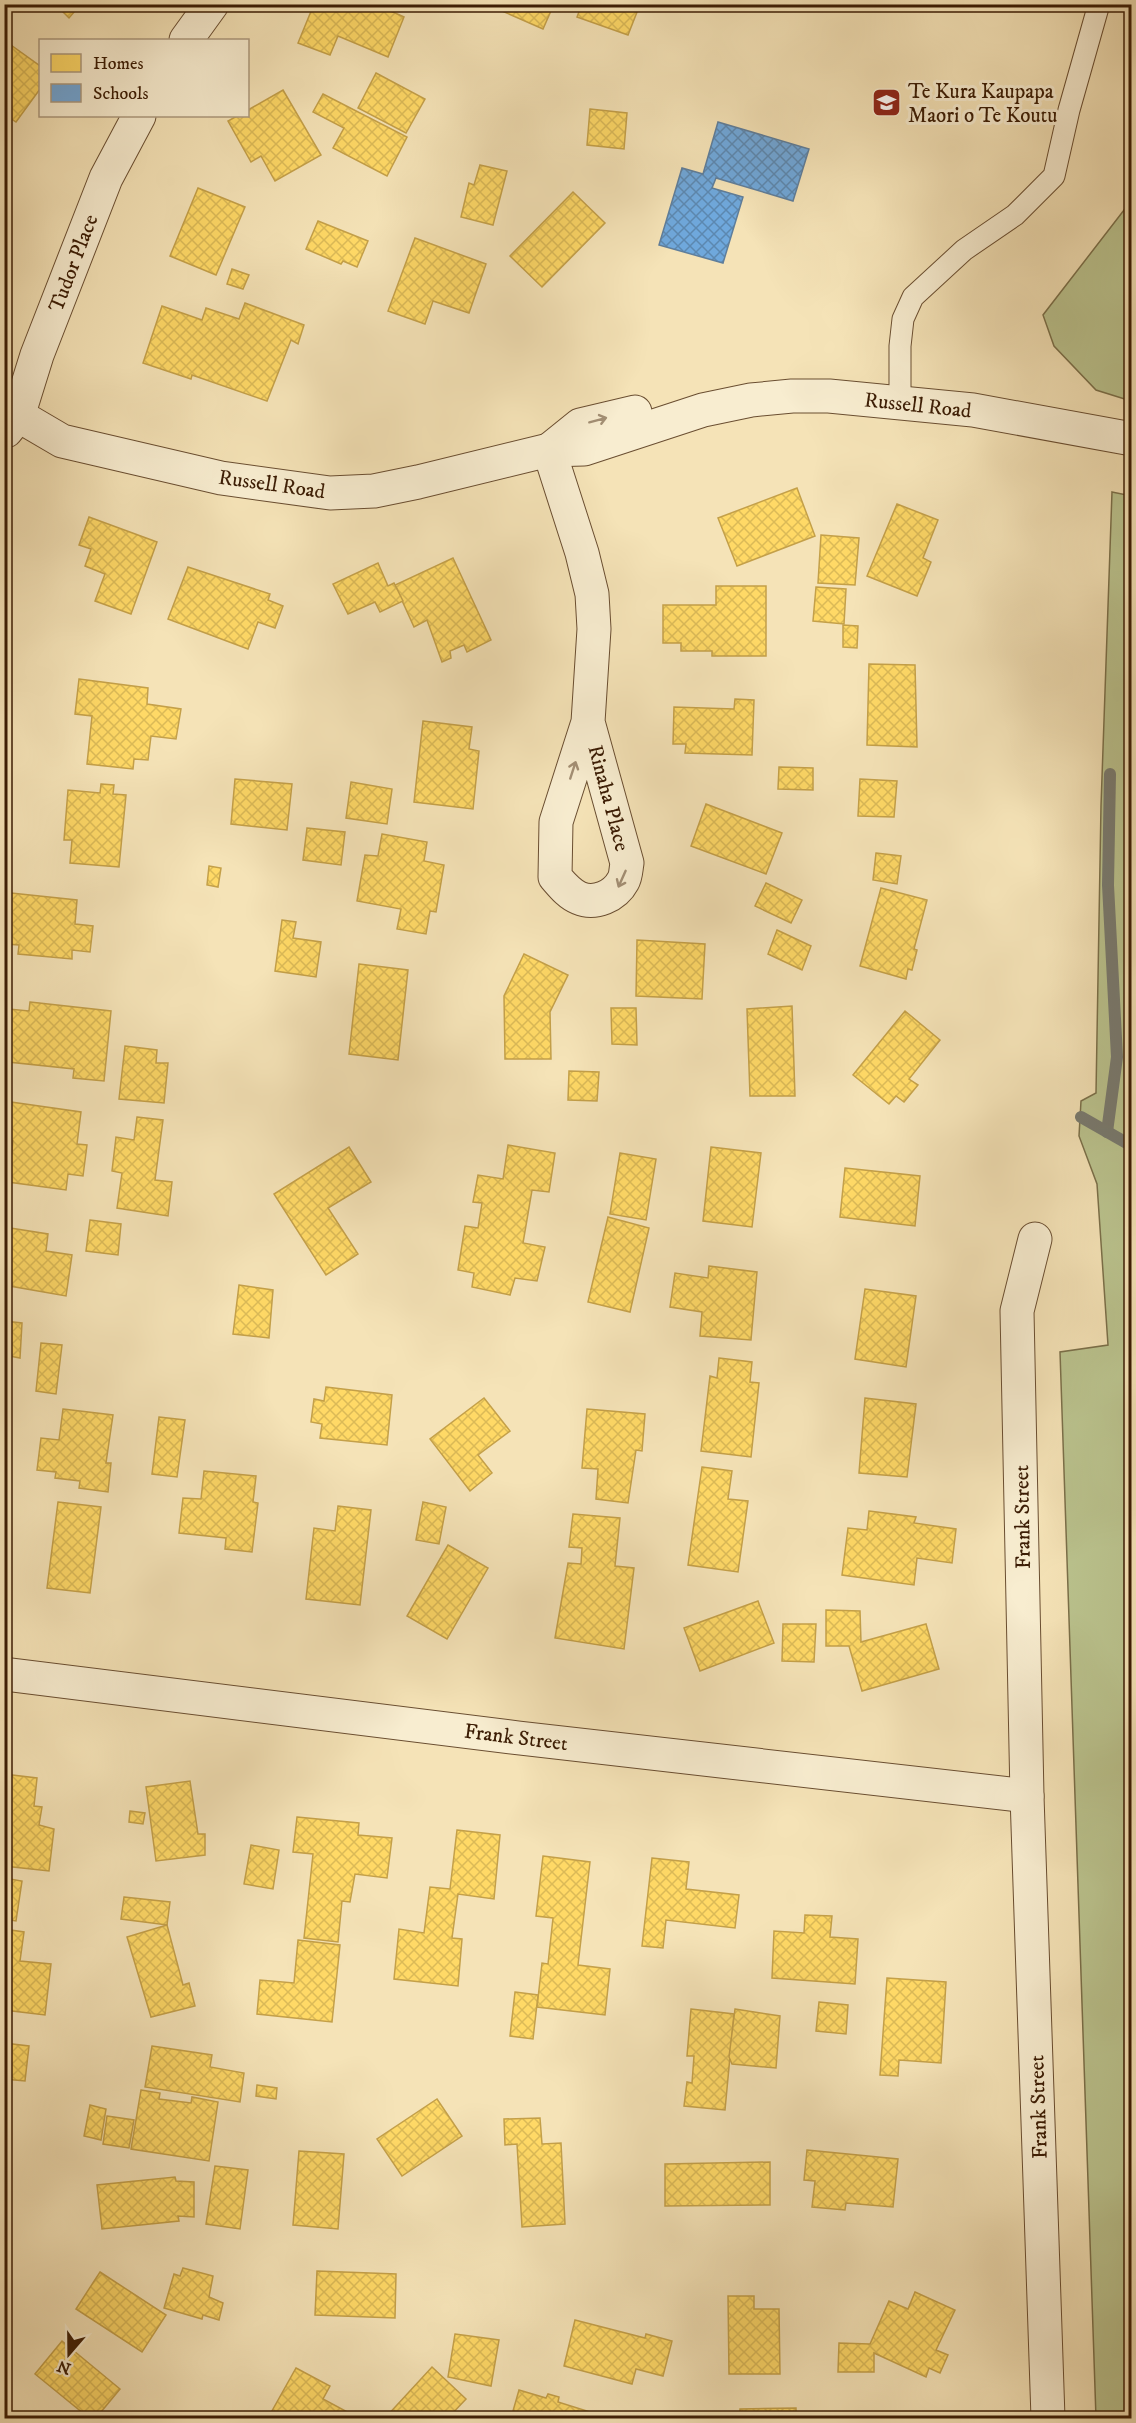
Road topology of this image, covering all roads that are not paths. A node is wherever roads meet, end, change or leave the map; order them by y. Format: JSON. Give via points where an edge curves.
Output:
{"nodes":[{"id":1,"x":212,"y":4,"type":"edge"},
{"id":2,"x":1099,"y":4,"type":"edge"},
{"id":3,"x":187,"y":39,"type":"edge"},
{"id":4,"x":138,"y":117,"type":"edge"},
{"id":5,"x":900,"y":402,"type":"junction"},
{"id":6,"x":9,"y":418,"type":"edge"},
{"id":7,"x":1131,"y":439,"type":"edge"},
{"id":8,"x":549,"y":450,"type":"junction"},
{"id":9,"x":588,"y":722,"type":"dead end"},
{"id":10,"x":1035,"y":1239,"type":"dead end"},
{"id":11,"x":4,"y":1674,"type":"edge"},
{"id":12,"x":1027,"y":1796,"type":"junction"},
{"id":13,"x":1048,"y":2418,"type":"edge"}],
"edges":[{"from":1,"to":3,"type":"street"},
{"from":2,"to":5,"type":"lane","via":[[1054,176],[1015,215],[964,250],[914,297],[903,319]]},
{"from":4,"to":6,"type":"street","name":"Tudor Place","via":[[106,178]]},
{"from":5,"to":7,"type":"street","name":"Russell Road","via":[[973,410]]},
{"from":5,"to":8,"type":"street","name":"Russell Road","via":[[829,396],[751,400],[703,410],[584,449]]},
{"from":6,"to":8,"type":"street","name":"Russell Road","via":[[62,441],[221,478],[330,493],[418,482]]},
{"from":8,"to":9,"type":"street","name":"Rinaha Place","via":[[592,594],[594,629]]},
{"from":10,"to":12,"type":"street","name":"Frank Street","via":[[1017,1311]]},
{"from":11,"to":12,"type":"street","name":"Frank Street"},
{"from":12,"to":13,"type":"street","name":"Frank Street"}]}
